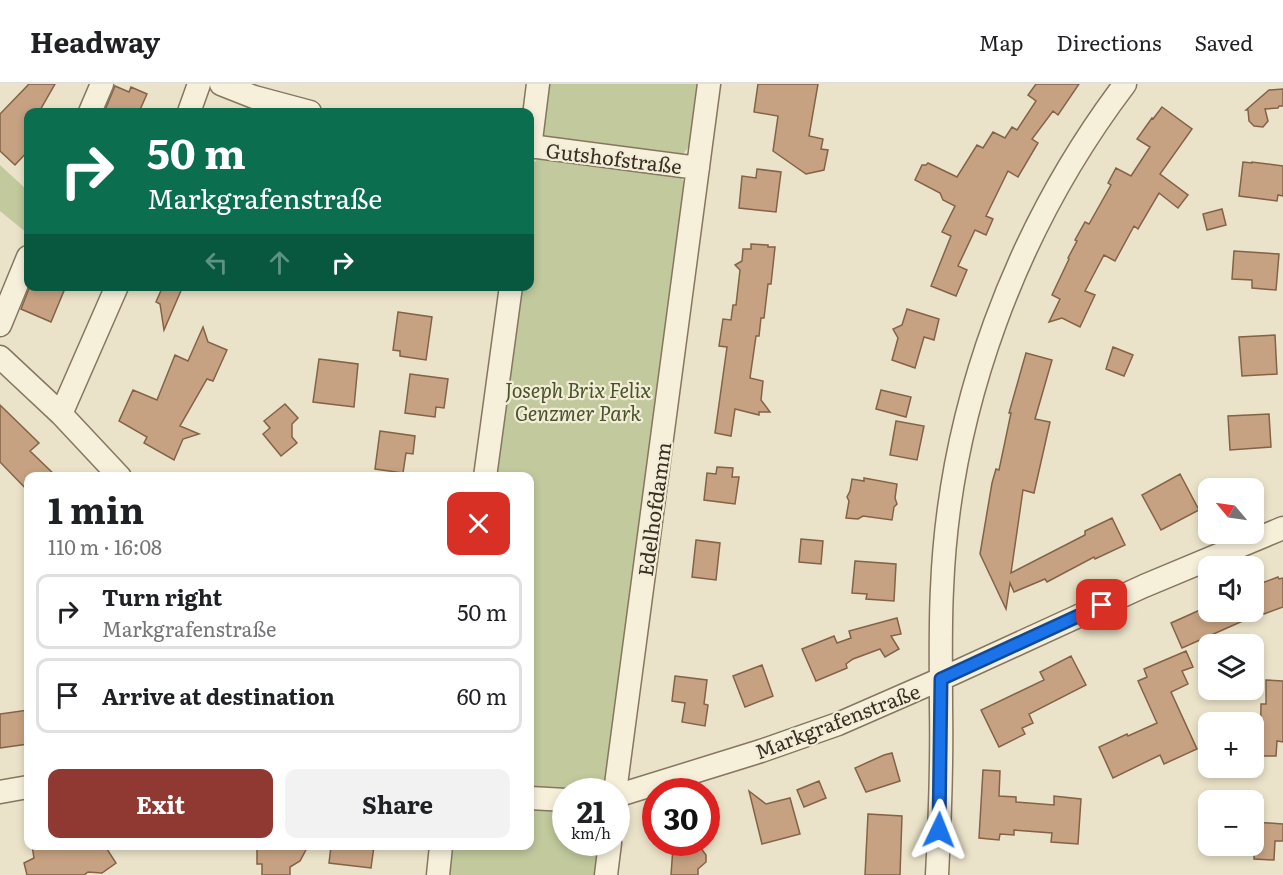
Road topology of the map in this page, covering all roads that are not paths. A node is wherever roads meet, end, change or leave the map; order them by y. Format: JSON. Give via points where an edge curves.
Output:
{"nodes":[{"id":1,"x":102,"y":84,"type":"edge"},
{"id":2,"x":199,"y":84,"type":"edge"},
{"id":3,"x":221,"y":84,"type":"edge"},
{"id":4,"x":538,"y":84,"type":"edge"},
{"id":5,"x":709,"y":84,"type":"edge"},
{"id":6,"x":1125,"y":84,"type":"edge"},
{"id":7,"x":92,"y":108,"type":"edge"},
{"id":8,"x":190,"y":108,"type":"edge"},
{"id":9,"x":295,"y":108,"type":"edge"},
{"id":10,"x":534,"y":116,"type":"edge"},
{"id":11,"x":534,"y":148,"type":"edge"},
{"id":12,"x":698,"y":168,"type":"junction"},
{"id":13,"x":24,"y":267,"type":"edge"},
{"id":14,"x":115,"y":291,"type":"edge"},
{"id":15,"x":510,"y":291,"type":"edge"},
{"id":16,"x":0,"y":325,"type":"edge"},
{"id":17,"x":0,"y":357,"type":"edge"},
{"id":18,"x":61,"y":414,"type":"junction"},
{"id":19,"x":115,"y":472,"type":"edge"},
{"id":20,"x":486,"y":472,"type":"edge"},
{"id":21,"x":1283,"y":528,"type":"edge"},
{"id":22,"x":941,"y":679,"type":"junction"},
{"id":23,"x":618,"y":778,"type":"edge"},
{"id":24,"x":24,"y":788,"type":"edge"},
{"id":25,"x":630,"y":790,"type":"edge"},
{"id":26,"x":0,"y":792,"type":"edge"},
{"id":27,"x":534,"y":798,"type":"edge"},
{"id":28,"x":552,"y":799,"type":"edge"},
{"id":29,"x":441,"y":850,"type":"edge"},
{"id":30,"x":608,"y":856,"type":"edge"},
{"id":31,"x":438,"y":875,"type":"edge"},
{"id":32,"x":606,"y":875,"type":"edge"},
{"id":33,"x":937,"y":875,"type":"edge"}],
"edges":[{"from":1,"to":7,"type":"street"},
{"from":2,"to":8,"type":"street"},
{"from":3,"to":9,"type":"street"},
{"from":4,"to":10,"type":"street"},
{"from":5,"to":12,"type":"street","name":"Edelhofdamm"},
{"from":6,"to":22,"type":"street","via":[[1082,146],[1028,244],[979,372],[959,446],[947,519]]},
{"from":11,"to":12,"type":"street","name":"Gutshofstraße"},
{"from":12,"to":23,"type":"street","name":"Edelhofdamm"},
{"from":13,"to":16,"type":"street"},
{"from":14,"to":18,"type":"street"},
{"from":15,"to":20,"type":"street"},
{"from":17,"to":18,"type":"street"},
{"from":18,"to":19,"type":"street"},
{"from":21,"to":22,"type":"street","name":"Markgrafenstraße","via":[[1144,586]]},
{"from":22,"to":25,"type":"street","name":"Markgrafenstraße","via":[[838,724]]},
{"from":22,"to":33,"type":"street"},
{"from":24,"to":26,"type":"street"},
{"from":27,"to":28,"type":"street"},
{"from":29,"to":31,"type":"street"},
{"from":30,"to":32,"type":"street"}]}
